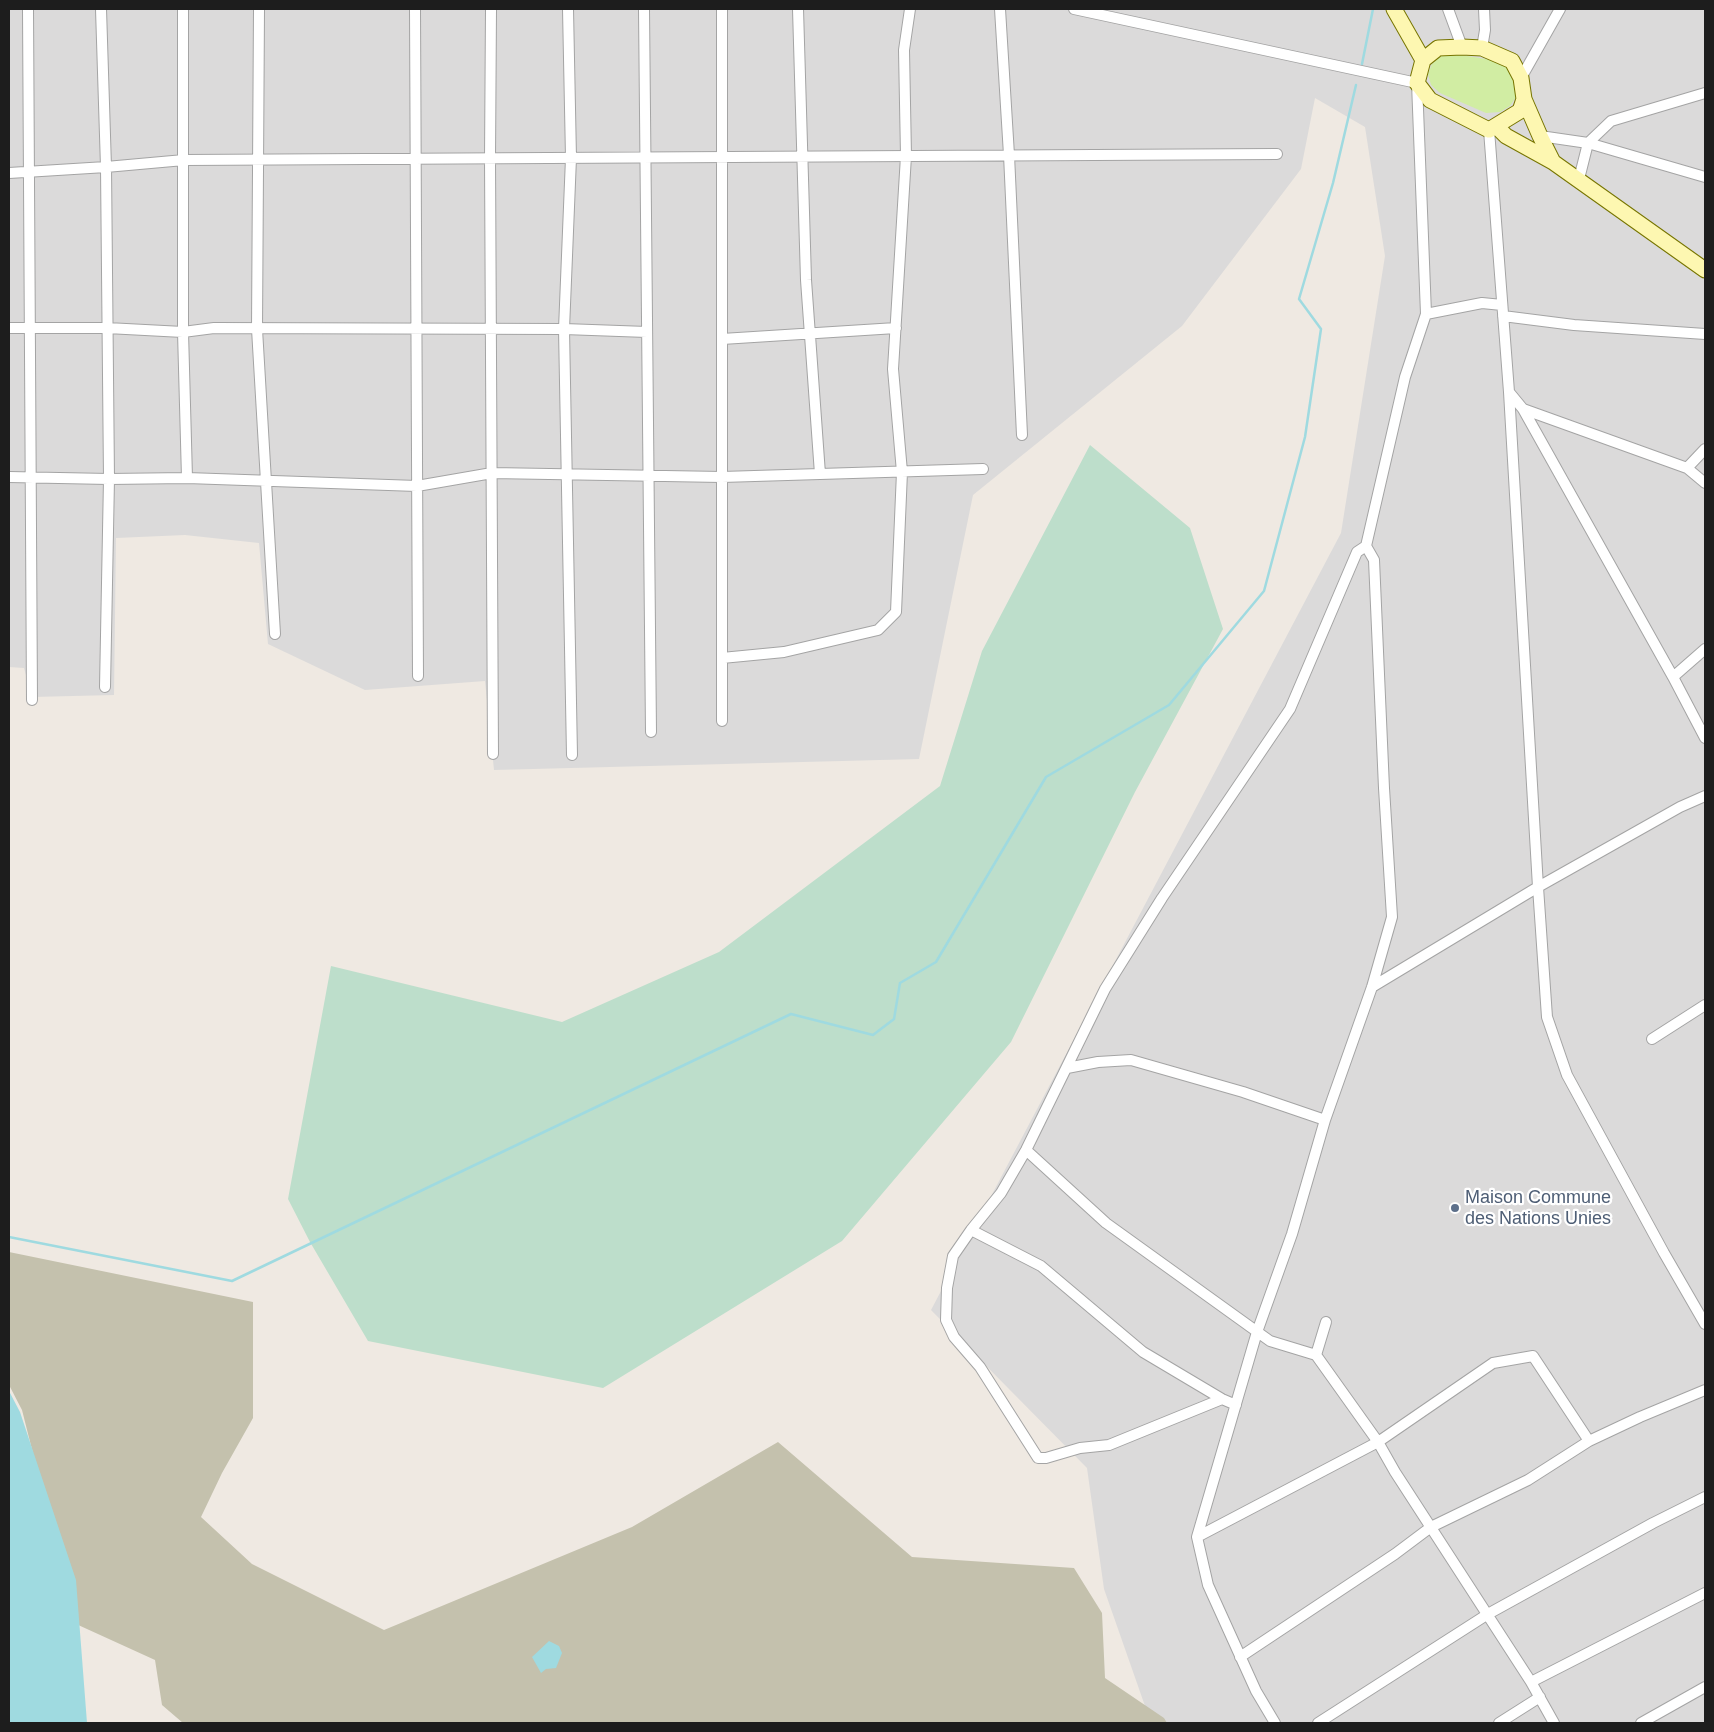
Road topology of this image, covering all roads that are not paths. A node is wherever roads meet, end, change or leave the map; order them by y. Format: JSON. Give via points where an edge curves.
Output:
{"nodes":[{"id":1,"x":28,"y":9,"type":"edge"},
{"id":2,"x":101,"y":9,"type":"edge"},
{"id":3,"x":183,"y":9,"type":"edge"},
{"id":4,"x":259,"y":9,"type":"edge"},
{"id":5,"x":415,"y":9,"type":"edge"},
{"id":6,"x":491,"y":9,"type":"edge"},
{"id":7,"x":568,"y":9,"type":"edge"},
{"id":8,"x":644,"y":9,"type":"edge"},
{"id":9,"x":722,"y":9,"type":"edge"},
{"id":10,"x":798,"y":9,"type":"edge"},
{"id":11,"x":910,"y":9,"type":"edge"},
{"id":12,"x":1000,"y":9,"type":"edge"},
{"id":13,"x":1074,"y":9,"type":"edge"},
{"id":14,"x":1394,"y":9,"type":"edge"},
{"id":15,"x":1448,"y":9,"type":"edge"},
{"id":16,"x":1484,"y":9,"type":"edge"},
{"id":17,"x":1560,"y":9,"type":"edge"},
{"id":18,"x":1462,"y":47,"type":"junction"},
{"id":19,"x":1482,"y":48,"type":"junction"},
{"id":20,"x":1423,"y":60,"type":"junction"},
{"id":21,"x":1521,"y":78,"type":"junction"},
{"id":22,"x":1417,"y":83,"type":"junction"},
{"id":23,"x":1705,"y":93,"type":"edge"},
{"id":24,"x":1524,"y":100,"type":"junction"},
{"id":25,"x":1493,"y":129,"type":"junction"},
{"id":26,"x":1540,"y":136,"type":"junction"},
{"id":27,"x":1588,"y":143,"type":"junction"},
{"id":28,"x":1277,"y":154,"type":"dead end"},
{"id":29,"x":1009,"y":155,"type":"junction"},
{"id":30,"x":802,"y":156,"type":"junction"},
{"id":31,"x":906,"y":156,"type":"junction"},
{"id":32,"x":644,"y":157,"type":"junction"},
{"id":33,"x":722,"y":157,"type":"junction"},
{"id":34,"x":415,"y":158,"type":"junction"},
{"id":35,"x":490,"y":158,"type":"junction"},
{"id":36,"x":571,"y":158,"type":"junction"},
{"id":37,"x":258,"y":159,"type":"junction"},
{"id":38,"x":184,"y":160,"type":"junction"},
{"id":39,"x":1554,"y":162,"type":"junction"},
{"id":40,"x":106,"y":167,"type":"junction"},
{"id":41,"x":28,"y":172,"type":"junction"},
{"id":42,"x":9,"y":173,"type":"edge"},
{"id":43,"x":1705,"y":177,"type":"edge"},
{"id":44,"x":1579,"y":179,"type":"junction"},
{"id":45,"x":1705,"y":270,"type":"edge"},
{"id":46,"x":1502,"y":305,"type":"junction"},
{"id":47,"x":1426,"y":314,"type":"junction"},
{"id":48,"x":1504,"y":316,"type":"junction"},
{"id":49,"x":9,"y":328,"type":"edge"},
{"id":50,"x":107,"y":328,"type":"junction"},
{"id":51,"x":896,"y":328,"type":"junction"},
{"id":52,"x":30,"y":329,"type":"junction"},
{"id":53,"x":257,"y":329,"type":"junction"},
{"id":54,"x":416,"y":329,"type":"junction"},
{"id":55,"x":491,"y":329,"type":"junction"},
{"id":56,"x":564,"y":329,"type":"junction"},
{"id":57,"x":183,"y":332,"type":"junction"},
{"id":58,"x":647,"y":332,"type":"junction"},
{"id":59,"x":811,"y":333,"type":"junction"},
{"id":60,"x":1705,"y":334,"type":"edge"},
{"id":61,"x":722,"y":339,"type":"junction"},
{"id":62,"x":1509,"y":392,"type":"junction"},
{"id":63,"x":1523,"y":409,"type":"junction"},
{"id":64,"x":1022,"y":435,"type":"dead end"},
{"id":65,"x":1705,"y":449,"type":"edge"},
{"id":66,"x":1687,"y":468,"type":"junction"},
{"id":67,"x":984,"y":469,"type":"dead end"},
{"id":68,"x":902,"y":472,"type":"junction"},
{"id":69,"x":492,"y":474,"type":"junction"},
{"id":70,"x":820,"y":474,"type":"junction"},
{"id":71,"x":568,"y":475,"type":"junction"},
{"id":72,"x":649,"y":475,"type":"junction"},
{"id":73,"x":9,"y":477,"type":"edge"},
{"id":74,"x":722,"y":477,"type":"junction"},
{"id":75,"x":30,"y":478,"type":"junction"},
{"id":76,"x":187,"y":478,"type":"junction"},
{"id":77,"x":109,"y":479,"type":"junction"},
{"id":78,"x":266,"y":482,"type":"junction"},
{"id":79,"x":1705,"y":483,"type":"edge"},
{"id":80,"x":416,"y":486,"type":"junction"},
{"id":81,"x":1366,"y":546,"type":"junction"},
{"id":82,"x":275,"y":634,"type":"dead end"},
{"id":83,"x":1705,"y":649,"type":"edge"},
{"id":84,"x":722,"y":658,"type":"junction"},
{"id":85,"x":418,"y":676,"type":"dead end"},
{"id":86,"x":1673,"y":678,"type":"junction"},
{"id":87,"x":105,"y":687,"type":"dead end"},
{"id":88,"x":32,"y":700,"type":"dead end"},
{"id":89,"x":722,"y":721,"type":"dead end"},
{"id":90,"x":651,"y":732,"type":"dead end"},
{"id":91,"x":1705,"y":738,"type":"edge"},
{"id":92,"x":493,"y":754,"type":"dead end"},
{"id":93,"x":572,"y":755,"type":"dead end"},
{"id":94,"x":1705,"y":796,"type":"edge"},
{"id":95,"x":1538,"y":887,"type":"junction"},
{"id":96,"x":1372,"y":987,"type":"junction"},
{"id":97,"x":1705,"y":1005,"type":"edge"},
{"id":98,"x":1652,"y":1039,"type":"dead end"},
{"id":99,"x":1067,"y":1068,"type":"junction"},
{"id":100,"x":1326,"y":1120,"type":"junction"},
{"id":101,"x":1026,"y":1150,"type":"junction"},
{"id":102,"x":971,"y":1230,"type":"junction"},
{"id":103,"x":1326,"y":1322,"type":"dead end"},
{"id":104,"x":1705,"y":1324,"type":"edge"},
{"id":105,"x":1257,"y":1332,"type":"junction"},
{"id":106,"x":1316,"y":1355,"type":"junction"},
{"id":107,"x":1705,"y":1390,"type":"edge"},
{"id":108,"x":1222,"y":1399,"type":"junction"},
{"id":109,"x":1236,"y":1405,"type":"junction"},
{"id":110,"x":1589,"y":1441,"type":"junction"},
{"id":111,"x":1378,"y":1442,"type":"junction"},
{"id":112,"x":1705,"y":1497,"type":"edge"},
{"id":113,"x":1431,"y":1527,"type":"junction"},
{"id":114,"x":1197,"y":1537,"type":"junction"},
{"id":115,"x":1705,"y":1593,"type":"edge"},
{"id":116,"x":1488,"y":1614,"type":"junction"},
{"id":117,"x":1240,"y":1657,"type":"junction"},
{"id":118,"x":1531,"y":1682,"type":"junction"},
{"id":119,"x":1705,"y":1687,"type":"edge"},
{"id":120,"x":1540,"y":1697,"type":"junction"},
{"id":121,"x":1275,"y":1723,"type":"edge"},
{"id":122,"x":1318,"y":1723,"type":"edge"},
{"id":123,"x":1499,"y":1723,"type":"edge"},
{"id":124,"x":1554,"y":1723,"type":"edge"},
{"id":125,"x":1641,"y":1723,"type":"edge"}],
"edges":[{"from":1,"to":41,"type":"street"},
{"from":2,"to":40,"type":"street"},
{"from":3,"to":38,"type":"street"},
{"from":4,"to":37,"type":"street"},
{"from":5,"to":34,"type":"street"},
{"from":6,"to":35,"type":"street"},
{"from":7,"to":36,"type":"street"},
{"from":8,"to":32,"type":"street"},
{"from":9,"to":33,"type":"street"},
{"from":10,"to":30,"type":"street"},
{"from":11,"to":31,"type":"street","via":[[904,50]]},
{"from":12,"to":29,"type":"street"},
{"from":13,"to":22,"type":"street"},
{"from":14,"to":20,"type":"street"},
{"from":15,"to":18,"type":"street"},
{"from":16,"to":19,"type":"street"},
{"from":17,"to":21,"type":"street"},
{"from":18,"to":19,"type":"street"},
{"from":18,"to":20,"type":"street","via":[[1438,48]]},
{"from":19,"to":21,"type":"street","via":[[1512,61]]},
{"from":20,"to":22,"type":"street"},
{"from":21,"to":24,"type":"street"},
{"from":22,"to":25,"type":"street","via":[[1430,100]]},
{"from":22,"to":47,"type":"street"},
{"from":23,"to":27,"type":"street","via":[[1611,121]]},
{"from":24,"to":25,"type":"street","via":[[1520,111]]},
{"from":24,"to":26,"type":"street"},
{"from":25,"to":39,"type":"street"},
{"from":25,"to":46,"type":"street"},
{"from":26,"to":27,"type":"street"},
{"from":26,"to":39,"type":"street"},
{"from":27,"to":43,"type":"street"},
{"from":27,"to":44,"type":"street"},
{"from":28,"to":29,"type":"street"},
{"from":29,"to":31,"type":"street"},
{"from":29,"to":64,"type":"street"},
{"from":30,"to":31,"type":"street"},
{"from":30,"to":33,"type":"street"},
{"from":30,"to":59,"type":"street"},
{"from":31,"to":51,"type":"street"},
{"from":32,"to":33,"type":"street"},
{"from":32,"to":36,"type":"street"},
{"from":32,"to":58,"type":"street"},
{"from":33,"to":61,"type":"street"},
{"from":34,"to":35,"type":"street"},
{"from":34,"to":37,"type":"street"},
{"from":34,"to":54,"type":"street"},
{"from":35,"to":36,"type":"street"},
{"from":35,"to":55,"type":"street"},
{"from":36,"to":56,"type":"street"},
{"from":37,"to":38,"type":"street"},
{"from":37,"to":53,"type":"street"},
{"from":38,"to":40,"type":"street"},
{"from":38,"to":57,"type":"street"},
{"from":39,"to":44,"type":"street"},
{"from":40,"to":41,"type":"street"},
{"from":40,"to":50,"type":"street"},
{"from":41,"to":42,"type":"street"},
{"from":41,"to":52,"type":"street"},
{"from":44,"to":45,"type":"street"},
{"from":46,"to":47,"type":"street","via":[[1482,303]]},
{"from":46,"to":48,"type":"street"},
{"from":47,"to":81,"type":"street","via":[[1405,377]]},
{"from":48,"to":60,"type":"street","via":[[1574,326]]},
{"from":48,"to":62,"type":"street"},
{"from":49,"to":52,"type":"street"},
{"from":50,"to":52,"type":"street"},
{"from":50,"to":57,"type":"street"},
{"from":50,"to":77,"type":"street"},
{"from":51,"to":59,"type":"street"},
{"from":51,"to":68,"type":"street","via":[[893,369]]},
{"from":52,"to":75,"type":"street"},
{"from":53,"to":54,"type":"street"},
{"from":53,"to":57,"type":"street","via":[[214,328]]},
{"from":53,"to":78,"type":"street"},
{"from":54,"to":55,"type":"street"},
{"from":54,"to":80,"type":"street"},
{"from":55,"to":56,"type":"street"},
{"from":55,"to":69,"type":"street"},
{"from":56,"to":58,"type":"street"},
{"from":56,"to":71,"type":"street"},
{"from":57,"to":76,"type":"street"},
{"from":58,"to":72,"type":"street"},
{"from":59,"to":61,"type":"street"},
{"from":59,"to":70,"type":"street"},
{"from":61,"to":74,"type":"street"},
{"from":62,"to":63,"type":"street"},
{"from":62,"to":95,"type":"street"},
{"from":63,"to":66,"type":"street"},
{"from":63,"to":86,"type":"street"},
{"from":65,"to":66,"type":"street"},
{"from":66,"to":79,"type":"street"},
{"from":67,"to":68,"type":"street"},
{"from":68,"to":70,"type":"street"},
{"from":68,"to":84,"type":"street","via":[[896,612],[878,630],[784,652]]},
{"from":69,"to":71,"type":"street"},
{"from":69,"to":80,"type":"street"},
{"from":69,"to":92,"type":"street"},
{"from":70,"to":74,"type":"street"},
{"from":71,"to":72,"type":"street"},
{"from":71,"to":93,"type":"street"},
{"from":72,"to":74,"type":"street"},
{"from":72,"to":90,"type":"street"},
{"from":73,"to":75,"type":"street"},
{"from":74,"to":84,"type":"street"},
{"from":75,"to":77,"type":"street"},
{"from":75,"to":88,"type":"street"},
{"from":76,"to":77,"type":"street"},
{"from":76,"to":78,"type":"street"},
{"from":77,"to":87,"type":"street"},
{"from":78,"to":80,"type":"street"},
{"from":78,"to":82,"type":"street"},
{"from":80,"to":85,"type":"street"},
{"from":81,"to":96,"type":"street","via":[[1374,560],[1392,917]]},
{"from":81,"to":99,"type":"street","via":[[1357,552],[1290,708],[1105,989]]},
{"from":83,"to":86,"type":"street"},
{"from":84,"to":89,"type":"street"},
{"from":86,"to":91,"type":"street"},
{"from":94,"to":95,"type":"street","via":[[1680,806]]},
{"from":95,"to":96,"type":"street"},
{"from":95,"to":104,"type":"street","via":[[1547,1017],[1567,1076]]},
{"from":96,"to":100,"type":"street"},
{"from":97,"to":98,"type":"street"},
{"from":99,"to":100,"type":"street","via":[[1131,1060]]},
{"from":99,"to":101,"type":"street"},
{"from":100,"to":105,"type":"street","via":[[1292,1234]]},
{"from":101,"to":102,"type":"street","via":[[1001,1193]]},
{"from":101,"to":105,"type":"street","via":[[1106,1223]]},
{"from":102,"to":108,"type":"street","via":[[1041,1266],[1143,1352]]},
{"from":102,"to":108,"type":"street","via":[[953,1256],[946,1320],[954,1337],[980,1367],[1038,1458],[1109,1445]]},
{"from":103,"to":106,"type":"street"},
{"from":105,"to":106,"type":"street","via":[[1270,1341]]},
{"from":105,"to":109,"type":"street"},
{"from":106,"to":111,"type":"street"},
{"from":107,"to":110,"type":"street"},
{"from":108,"to":109,"type":"street"},
{"from":109,"to":114,"type":"street"},
{"from":110,"to":111,"type":"street","via":[[1533,1356],[1493,1364]]},
{"from":110,"to":113,"type":"street","via":[[1528,1480]]},
{"from":111,"to":113,"type":"street"},
{"from":111,"to":114,"type":"street"},
{"from":112,"to":116,"type":"street"},
{"from":113,"to":116,"type":"street"},
{"from":113,"to":117,"type":"street"},
{"from":114,"to":117,"type":"street","via":[[1208,1585]]},
{"from":115,"to":118,"type":"street"},
{"from":116,"to":118,"type":"street"},
{"from":116,"to":122,"type":"street"},
{"from":117,"to":121,"type":"street"},
{"from":118,"to":120,"type":"street"},
{"from":119,"to":125,"type":"street"},
{"from":120,"to":123,"type":"street"},
{"from":120,"to":124,"type":"street"}]}
